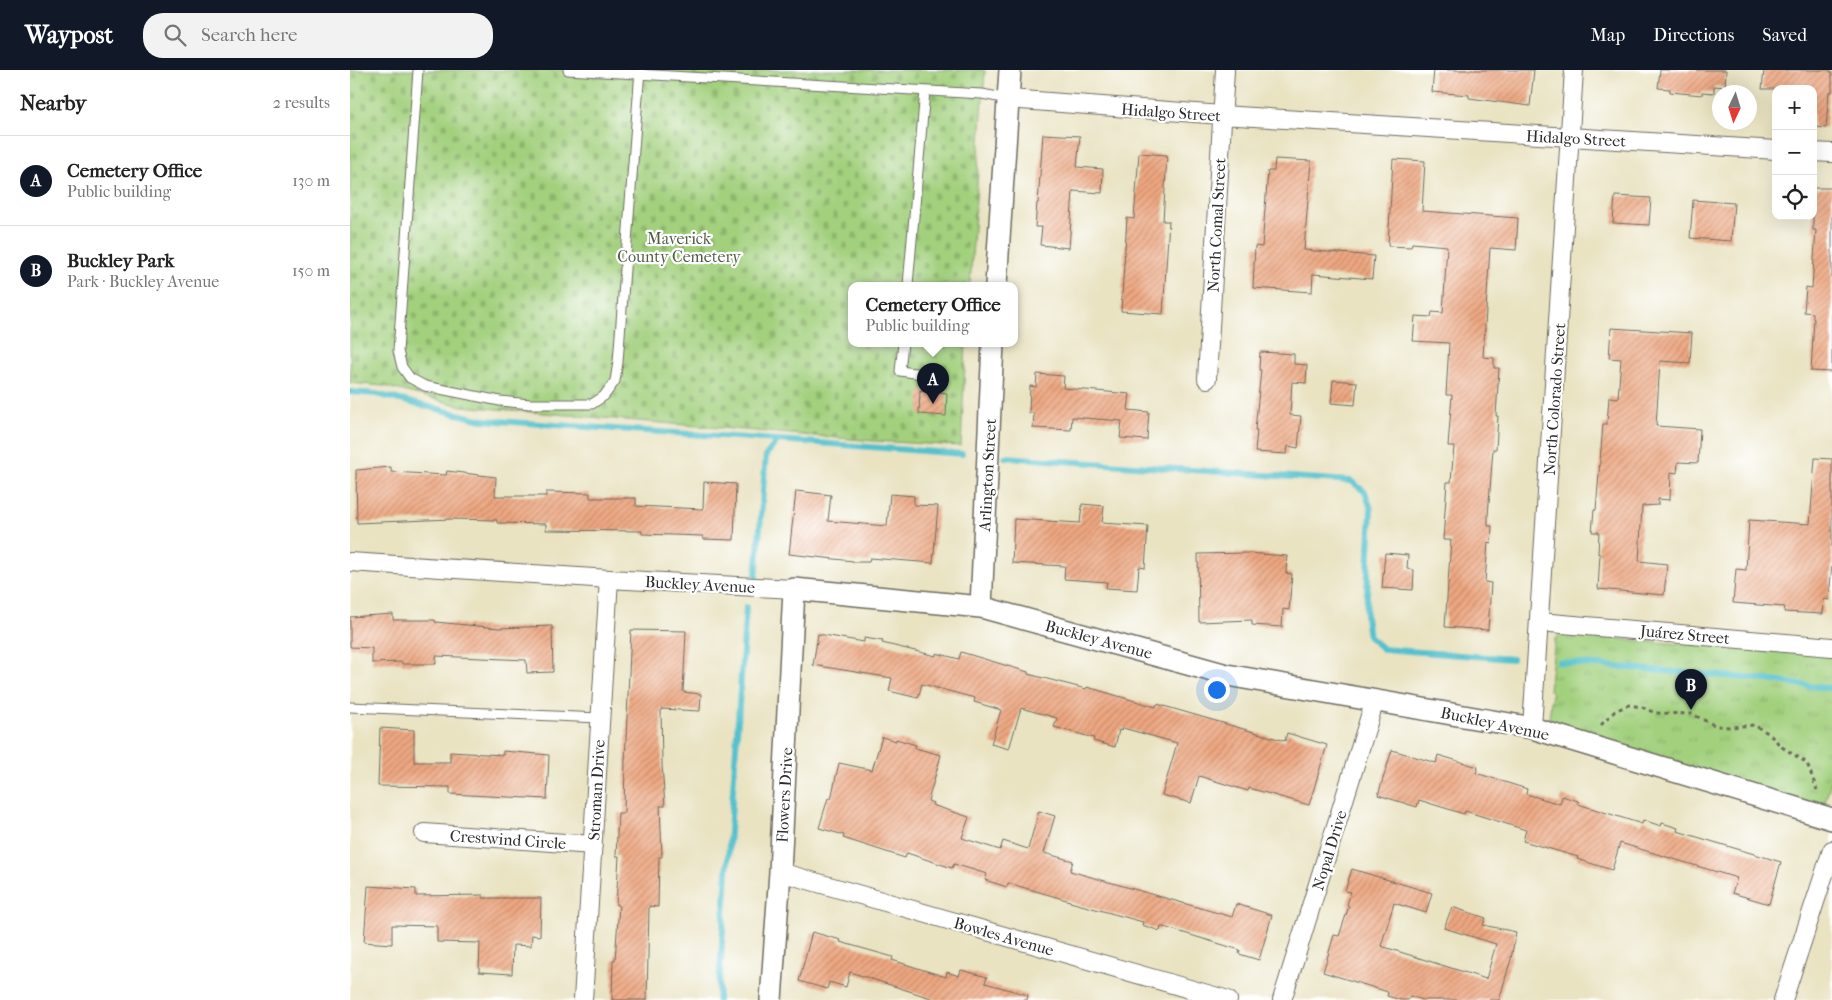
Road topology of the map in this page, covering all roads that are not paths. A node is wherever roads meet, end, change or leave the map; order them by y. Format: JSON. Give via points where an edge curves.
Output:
{"nodes":[{"id":1,"x":418,"y":70,"type":"edge"},
{"id":2,"x":568,"y":70,"type":"edge"},
{"id":3,"x":1010,"y":70,"type":"edge"},
{"id":4,"x":1225,"y":70,"type":"edge"},
{"id":5,"x":1574,"y":70,"type":"edge"},
{"id":6,"x":640,"y":72,"type":"edge"},
{"id":7,"x":925,"y":91,"type":"junction"},
{"id":8,"x":1008,"y":99,"type":"junction"},
{"id":9,"x":1222,"y":116,"type":"junction"},
{"id":10,"x":1571,"y":138,"type":"junction"},
{"id":11,"x":1772,"y":150,"type":"edge"},
{"id":12,"x":1817,"y":152,"type":"edge"},
{"id":13,"x":1832,"y":153,"type":"edge"},
{"id":14,"x":908,"y":282,"type":"edge"},
{"id":15,"x":996,"y":282,"type":"edge"},
{"id":16,"x":903,"y":347,"type":"edge"},
{"id":17,"x":993,"y":347,"type":"edge"},
{"id":18,"x":937,"y":376,"type":"dead end"},
{"id":19,"x":1208,"y":379,"type":"dead end"},
{"id":20,"x":350,"y":562,"type":"edge"},
{"id":21,"x":609,"y":579,"type":"junction"},
{"id":22,"x":794,"y":589,"type":"junction"},
{"id":23,"x":981,"y":607,"type":"junction"},
{"id":24,"x":1539,"y":622,"type":"junction"},
{"id":25,"x":1832,"y":646,"type":"edge"},
{"id":26,"x":1375,"y":700,"type":"junction"},
{"id":27,"x":350,"y":707,"type":"edge"},
{"id":28,"x":600,"y":718,"type":"junction"},
{"id":29,"x":1532,"y":728,"type":"junction"},
{"id":30,"x":1832,"y":819,"type":"edge"},
{"id":31,"x":424,"y":833,"type":"dead end"},
{"id":32,"x":593,"y":845,"type":"junction"},
{"id":33,"x":1832,"y":850,"type":"edge"},
{"id":34,"x":780,"y":872,"type":"junction"},
{"id":35,"x":583,"y":1000,"type":"edge"},
{"id":36,"x":771,"y":1000,"type":"edge"},
{"id":37,"x":1228,"y":1000,"type":"edge"},
{"id":38,"x":1282,"y":1000,"type":"edge"},
{"id":39,"x":1783,"y":1000,"type":"edge"}],
"edges":[{"from":1,"to":6,"type":"lane","via":[[398,351],[402,367],[410,378],[425,386],[530,404],[592,404],[604,396],[615,381]]},
{"from":2,"to":6,"type":"lane","name":"Hidalgo Street"},
{"from":3,"to":8,"type":"street"},
{"from":4,"to":9,"type":"street","name":"North Comal Street"},
{"from":5,"to":10,"type":"street","name":"North Colorado Street"},
{"from":6,"to":7,"type":"lane","name":"Hidalgo Street"},
{"from":7,"to":8,"type":"lane","name":"Hidalgo Street"},
{"from":7,"to":14,"type":"lane"},
{"from":8,"to":9,"type":"street","name":"Hidalgo Street"},
{"from":8,"to":15,"type":"street"},
{"from":9,"to":10,"type":"street","name":"Hidalgo Street"},
{"from":9,"to":19,"type":"street","name":"North Comal Street"},
{"from":10,"to":11,"type":"street","name":"Hidalgo Street"},
{"from":10,"to":24,"type":"street","name":"North Colorado Street"},
{"from":12,"to":13,"type":"street"},
{"from":16,"to":18,"type":"lane","via":[[900,371]]},
{"from":17,"to":23,"type":"street","name":"Arlington Street"},
{"from":20,"to":21,"type":"street","name":"Buckley Avenue"},
{"from":21,"to":22,"type":"street","name":"Buckley Avenue"},
{"from":21,"to":28,"type":"street","name":"Stroman Drive"},
{"from":22,"to":23,"type":"street","name":"Buckley Avenue"},
{"from":22,"to":34,"type":"street","name":"Flowers Drive"},
{"from":23,"to":26,"type":"street","name":"Buckley Avenue","via":[[1227,674]]},
{"from":24,"to":25,"type":"street","name":"Juárez Street"},
{"from":24,"to":29,"type":"street","name":"North Colorado Street"},
{"from":26,"to":29,"type":"street","name":"Buckley Avenue"},
{"from":26,"to":38,"type":"street","name":"Nopal Drive"},
{"from":27,"to":28,"type":"lane"},
{"from":28,"to":32,"type":"street","name":"Stroman Drive"},
{"from":29,"to":30,"type":"street","name":"Buckley Avenue"},
{"from":31,"to":32,"type":"street","name":"Crestwind Circle"},
{"from":32,"to":35,"type":"street","name":"Stroman Drive"},
{"from":33,"to":39,"type":"street"},
{"from":34,"to":36,"type":"street","name":"Flowers Drive"},
{"from":34,"to":37,"type":"street","name":"Bowles Avenue"}]}
